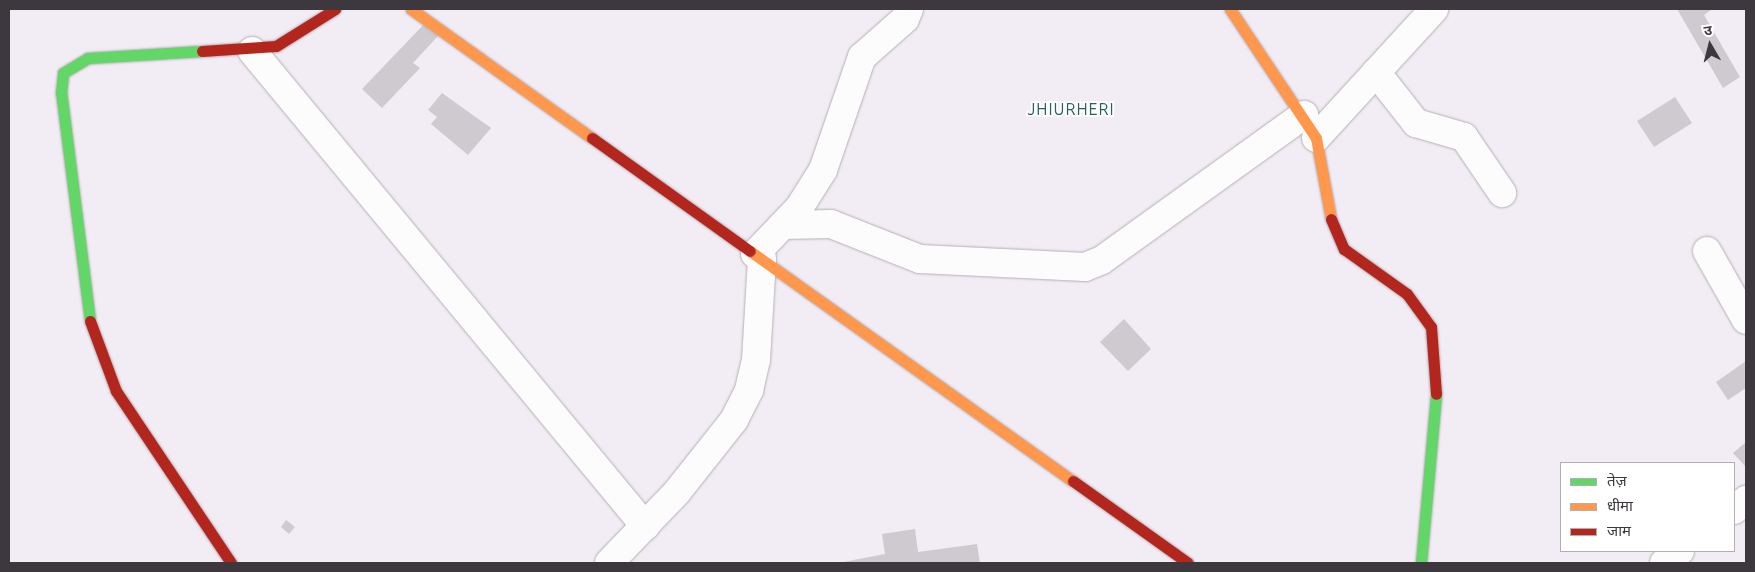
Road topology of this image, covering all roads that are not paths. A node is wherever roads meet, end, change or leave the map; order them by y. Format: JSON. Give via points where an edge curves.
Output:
{"nodes":[{"id":1,"x":335,"y":9,"type":"edge"},
{"id":2,"x":411,"y":9,"type":"edge"},
{"id":3,"x":908,"y":9,"type":"edge"},
{"id":4,"x":1230,"y":9,"type":"edge"},
{"id":5,"x":1434,"y":9,"type":"edge"},
{"id":6,"x":252,"y":51,"type":"junction"},
{"id":7,"x":1376,"y":72,"type":"junction"},
{"id":8,"x":1310,"y":126,"type":"junction"},
{"id":9,"x":1502,"y":193,"type":"dead end"},
{"id":10,"x":784,"y":225,"type":"junction"},
{"id":11,"x":1707,"y":251,"type":"dead end"},
{"id":12,"x":759,"y":256,"type":"junction"},
{"id":13,"x":1746,"y":320,"type":"edge"},
{"id":14,"x":1746,"y":500,"type":"edge"},
{"id":15,"x":1735,"y":509,"type":"edge"},
{"id":16,"x":644,"y":526,"type":"junction"},
{"id":17,"x":1679,"y":552,"type":"edge"},
{"id":18,"x":231,"y":563,"type":"edge"},
{"id":19,"x":609,"y":563,"type":"edge"},
{"id":20,"x":1188,"y":563,"type":"edge"},
{"id":21,"x":1421,"y":563,"type":"edge"},
{"id":22,"x":1664,"y":563,"type":"edge"}],
"edges":[{"from":1,"to":6,"type":"street","via":[[276,46]]},
{"from":2,"to":12,"type":"street"},
{"from":3,"to":10,"type":"street","via":[[905,19],[862,57],[823,170]]},
{"from":4,"to":8,"type":"street"},
{"from":5,"to":7,"type":"street"},
{"from":6,"to":16,"type":"street"},
{"from":6,"to":18,"type":"street","via":[[88,58],[74,63],[64,73],[61,93],[91,328],[116,391]]},
{"from":7,"to":8,"type":"street"},
{"from":7,"to":9,"type":"street","via":[[1416,123],[1464,137]]},
{"from":8,"to":10,"type":"street","via":[[1102,260],[1085,267],[920,259],[831,224]]},
{"from":8,"to":21,"type":"street","via":[[1332,222],[1344,249],[1407,294],[1431,327],[1437,377]]},
{"from":10,"to":12,"type":"street"},
{"from":11,"to":13,"type":"street"},
{"from":12,"to":16,"type":"street","via":[[756,360],[749,390],[716,447]]},
{"from":12,"to":20,"type":"street"},
{"from":14,"to":15,"type":"street"},
{"from":16,"to":19,"type":"street"},
{"from":17,"to":22,"type":"street"}]}
